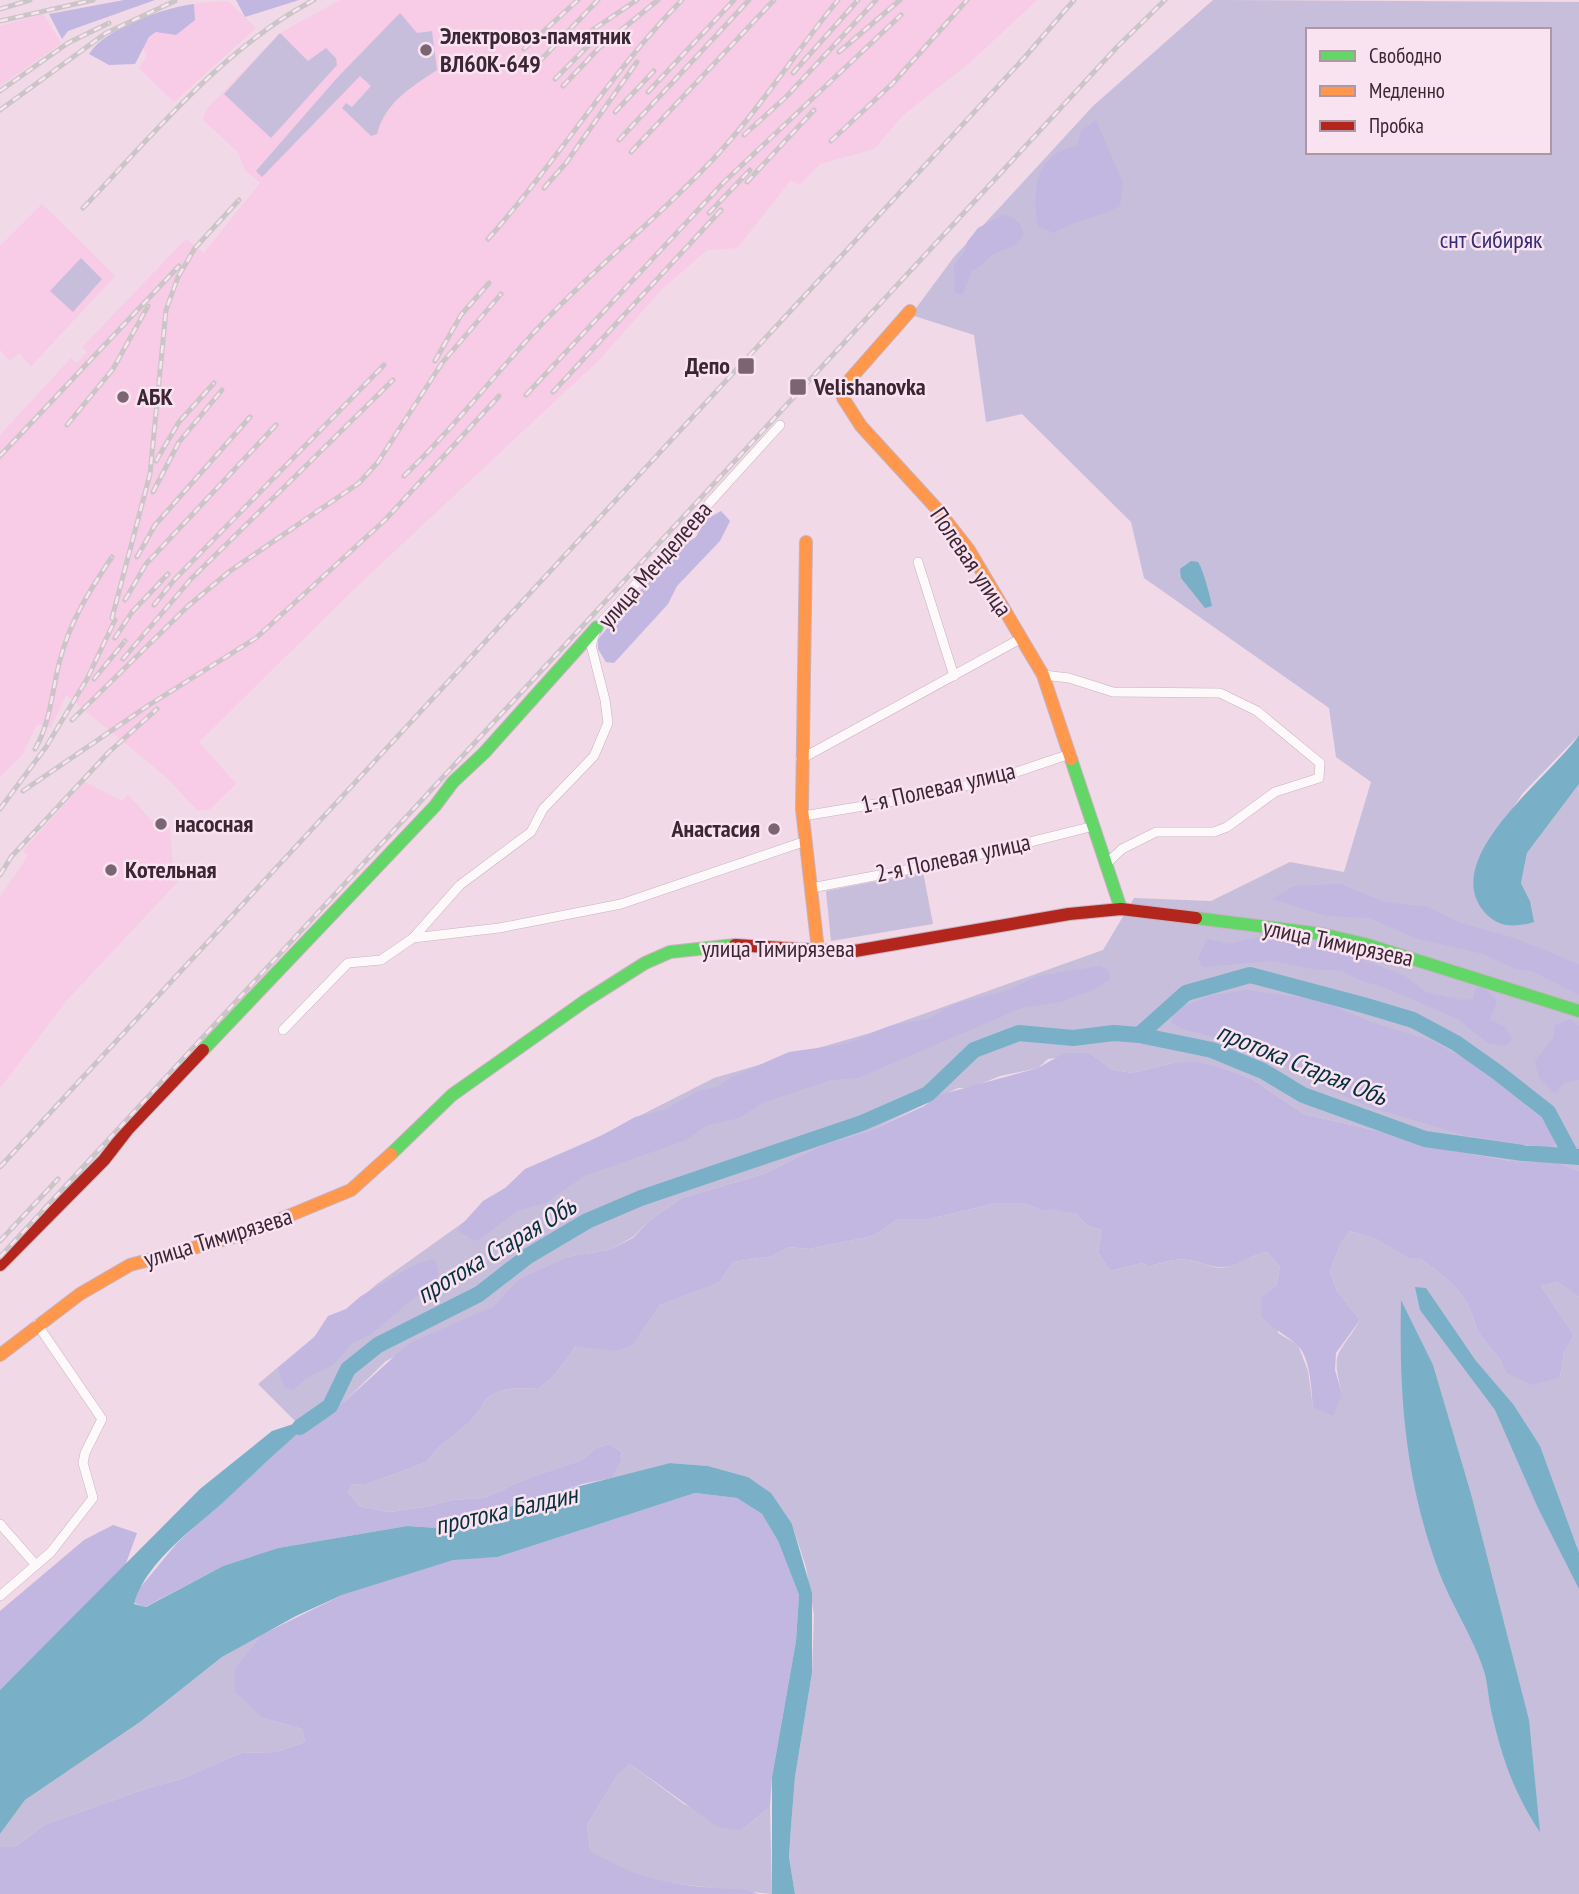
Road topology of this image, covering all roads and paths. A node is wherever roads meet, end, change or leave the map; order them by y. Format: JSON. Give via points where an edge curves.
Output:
{"nodes":[{"id":1,"x":910,"y":311,"type":"dead end"},
{"id":2,"x":780,"y":425,"type":"dead end"},
{"id":3,"x":806,"y":542,"type":"dead end"},
{"id":4,"x":918,"y":562,"type":"dead end"},
{"id":5,"x":597,"y":627,"type":"junction"},
{"id":6,"x":1022,"y":638,"type":"junction"},
{"id":7,"x":1043,"y":675,"type":"junction"},
{"id":8,"x":954,"y":676,"type":"junction"},
{"id":9,"x":1070,"y":754,"type":"junction"},
{"id":10,"x":801,"y":759,"type":"junction"},
{"id":11,"x":803,"y":816,"type":"junction"},
{"id":12,"x":1094,"y":825,"type":"junction"},
{"id":13,"x":806,"y":841,"type":"junction"},
{"id":14,"x":1106,"y":864,"type":"junction"},
{"id":15,"x":811,"y":888,"type":"junction"},
{"id":16,"x":1121,"y":909,"type":"junction"},
{"id":17,"x":413,"y":938,"type":"junction"},
{"id":18,"x":818,"y":950,"type":"junction"},
{"id":19,"x":1579,"y":1011,"type":"edge"},
{"id":20,"x":283,"y":1030,"type":"dead end"},
{"id":21,"x":0,"y":1265,"type":"edge"},
{"id":22,"x":37,"y":1324,"type":"junction"},
{"id":23,"x":0,"y":1355,"type":"edge"},
{"id":24,"x":0,"y":1524,"type":"edge"},
{"id":25,"x":36,"y":1564,"type":"junction"},
{"id":26,"x":0,"y":1596,"type":"edge"}],
"edges":[{"from":1,"to":6,"type":"street","name":"Полевая улица","via":[[845,385],[843,398],[861,426],[969,550]]},
{"from":2,"to":5,"type":"street","name":"улица Менделеева"},
{"from":3,"to":10,"type":"street"},
{"from":4,"to":8,"type":"street"},
{"from":5,"to":17,"type":"street","name":"улица Менделеева","via":[[591,645],[608,723],[594,756],[543,809],[531,832],[460,885]]},
{"from":5,"to":21,"type":"street","via":[[436,806]]},
{"from":6,"to":7,"type":"street","name":"Полевая улица"},
{"from":6,"to":8,"type":"street"},
{"from":7,"to":9,"type":"street","name":"Полевая улица"},
{"from":7,"to":14,"type":"street","via":[[1113,692],[1220,693],[1257,711],[1320,764],[1320,778],[1275,792],[1227,828],[1156,832],[1122,849]]},
{"from":8,"to":10,"type":"street"},
{"from":9,"to":11,"type":"street","name":"1-я Полевая улица","via":[[996,779]]},
{"from":9,"to":12,"type":"street","name":"Полевая улица"},
{"from":10,"to":11,"type":"street"},
{"from":11,"to":13,"type":"street"},
{"from":12,"to":14,"type":"street","name":"Полевая улица"},
{"from":12,"to":15,"type":"street","name":"2-я Полевая улица","via":[[958,860]]},
{"from":13,"to":15,"type":"street"},
{"from":13,"to":17,"type":"street","name":"улица Менделеева","via":[[621,904],[499,928]]},
{"from":14,"to":16,"type":"street","name":"Полевая улица"},
{"from":15,"to":18,"type":"street"},
{"from":16,"to":18,"type":"street","name":"улица Тимирязева","via":[[849,952]]},
{"from":16,"to":19,"type":"street","name":"улица Тимирязева","via":[[1354,941]]},
{"from":17,"to":20,"type":"street","name":"улица Менделеева","via":[[381,960],[348,963]]},
{"from":18,"to":22,"type":"street","name":"улица Тимирязева","via":[[714,945],[645,963],[452,1095],[351,1190],[245,1234],[130,1265]]},
{"from":22,"to":23,"type":"street","name":"улица Тимирязева"},
{"from":22,"to":25,"type":"street","via":[[102,1419],[83,1463],[91,1504]]},
{"from":24,"to":25,"type":"street"},
{"from":25,"to":26,"type":"street"}]}
